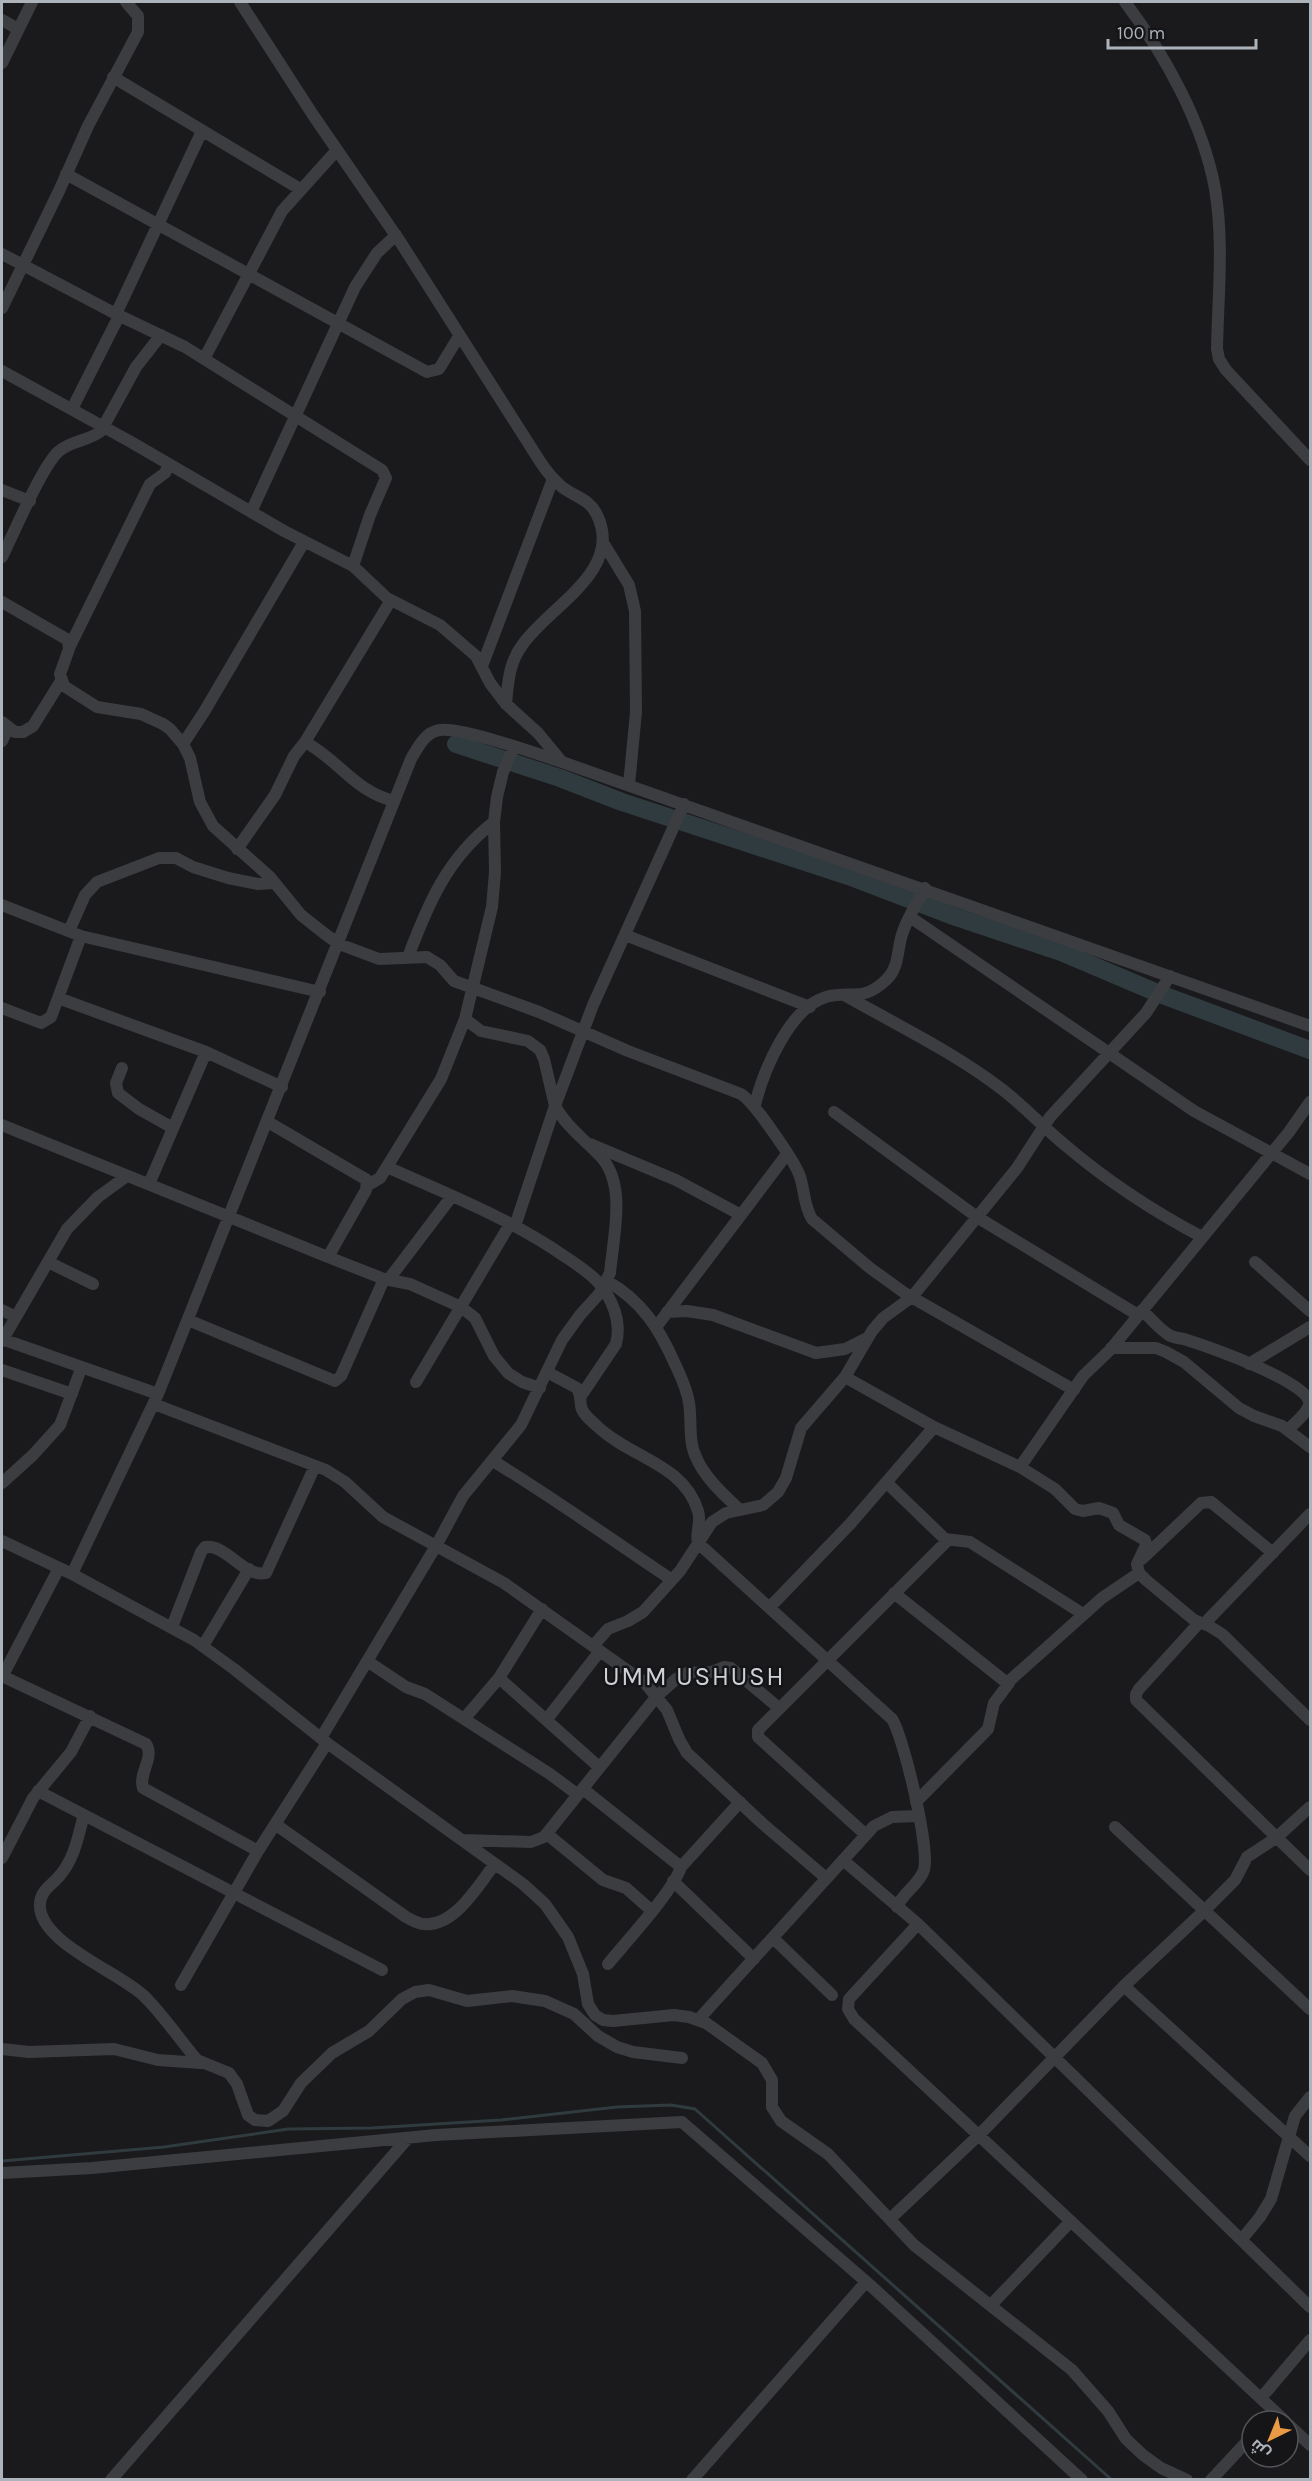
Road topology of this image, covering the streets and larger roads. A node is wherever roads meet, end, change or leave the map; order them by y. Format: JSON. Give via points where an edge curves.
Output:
{"nodes":[{"id":1,"x":32,"y":2,"type":"edge"},
{"id":2,"x":126,"y":2,"type":"edge"},
{"id":3,"x":240,"y":2,"type":"edge"},
{"id":4,"x":1125,"y":2,"type":"edge"},
{"id":5,"x":2,"y":20,"type":"edge"},
{"id":6,"x":18,"y":29,"type":"junction"},
{"id":7,"x":2,"y":63,"type":"edge"},
{"id":8,"x":113,"y":77,"type":"junction"},
{"id":9,"x":202,"y":130,"type":"junction"},
{"id":10,"x":337,"y":150,"type":"junction"},
{"id":11,"x":66,"y":174,"type":"junction"},
{"id":12,"x":300,"y":189,"type":"junction"},
{"id":13,"x":158,"y":224,"type":"junction"},
{"id":14,"x":396,"y":235,"type":"junction"},
{"id":15,"x":2,"y":254,"type":"edge"},
{"id":16,"x":22,"y":266,"type":"junction"},
{"id":17,"x":249,"y":273,"type":"junction"},
{"id":18,"x":2,"y":308,"type":"edge"},
{"id":19,"x":118,"y":315,"type":"junction"},
{"id":20,"x":339,"y":322,"type":"junction"},
{"id":21,"x":161,"y":335,"type":"junction"},
{"id":22,"x":459,"y":336,"type":"junction"},
{"id":23,"x":204,"y":359,"type":"junction"},
{"id":24,"x":2,"y":371,"type":"edge"},
{"id":25,"x":72,"y":409,"type":"junction"},
{"id":26,"x":296,"y":415,"type":"junction"},
{"id":27,"x":104,"y":427,"type":"junction"},
{"id":28,"x":1311,"y":460,"type":"edge"},
{"id":29,"x":170,"y":465,"type":"junction"},
{"id":30,"x":553,"y":479,"type":"junction"},
{"id":31,"x":2,"y":490,"type":"edge"},
{"id":32,"x":30,"y":501,"type":"junction"},
{"id":33,"x":251,"y":512,"type":"junction"},
{"id":34,"x":303,"y":542,"type":"junction"},
{"id":35,"x":604,"y":544,"type":"junction"},
{"id":36,"x":2,"y":557,"type":"edge"},
{"id":37,"x":353,"y":566,"type":"junction"},
{"id":38,"x":391,"y":600,"type":"junction"},
{"id":39,"x":2,"y":602,"type":"edge"},
{"id":40,"x":70,"y":646,"type":"junction"},
{"id":41,"x":482,"y":666,"type":"junction"},
{"id":42,"x":61,"y":681,"type":"junction"},
{"id":43,"x":506,"y":704,"type":"junction"},
{"id":44,"x":5,"y":725,"type":"edge"},
{"id":45,"x":2,"y":741,"type":"edge"},
{"id":46,"x":305,"y":742,"type":"junction"},
{"id":47,"x":183,"y":744,"type":"junction"},
{"id":48,"x":514,"y":747,"type":"junction"},
{"id":49,"x":562,"y":762,"type":"junction"},
{"id":50,"x":628,"y":785,"type":"junction"},
{"id":51,"x":394,"y":801,"type":"junction"},
{"id":52,"x":684,"y":804,"type":"junction"},
{"id":53,"x":494,"y":822,"type":"junction"},
{"id":54,"x":237,"y":849,"type":"junction"},
{"id":55,"x":275,"y":883,"type":"junction"},
{"id":56,"x":925,"y":888,"type":"junction"},
{"id":57,"x":2,"y":905,"type":"edge"},
{"id":58,"x":910,"y":917,"type":"junction"},
{"id":59,"x":69,"y":931,"type":"junction"},
{"id":60,"x":625,"y":935,"type":"junction"},
{"id":61,"x":81,"y":936,"type":"junction"},
{"id":62,"x":339,"y":944,"type":"junction"},
{"id":63,"x":408,"y":957,"type":"junction"},
{"id":64,"x":1170,"y":976,"type":"junction"},
{"id":65,"x":471,"y":987,"type":"junction"},
{"id":66,"x":320,"y":992,"type":"junction"},
{"id":67,"x":846,"y":996,"type":"junction"},
{"id":68,"x":58,"y":998,"type":"junction"},
{"id":69,"x":810,"y":1007,"type":"junction"},
{"id":70,"x":2,"y":1008,"type":"edge"},
{"id":71,"x":465,"y":1019,"type":"junction"},
{"id":72,"x":1311,"y":1026,"type":"edge"},
{"id":73,"x":583,"y":1032,"type":"junction"},
{"id":74,"x":206,"y":1053,"type":"junction"},
{"id":75,"x":1108,"y":1054,"type":"junction"},
{"id":76,"x":122,"y":1068,"type":"dead end"},
{"id":77,"x":282,"y":1087,"type":"junction"},
{"id":78,"x":1311,"y":1102,"type":"edge"},
{"id":79,"x":755,"y":1105,"type":"junction"},
{"id":80,"x":555,"y":1106,"type":"junction"},
{"id":81,"x":834,"y":1112,"type":"dead end"},
{"id":82,"x":268,"y":1122,"type":"junction"},
{"id":83,"x":2,"y":1125,"type":"edge"},
{"id":84,"x":1043,"y":1126,"type":"junction"},
{"id":85,"x":174,"y":1128,"type":"junction"},
{"id":86,"x":587,"y":1143,"type":"junction"},
{"id":87,"x":1271,"y":1153,"type":"junction"},
{"id":88,"x":787,"y":1154,"type":"junction"},
{"id":89,"x":387,"y":1167,"type":"junction"},
{"id":90,"x":1311,"y":1174,"type":"edge"},
{"id":91,"x":127,"y":1176,"type":"junction"},
{"id":92,"x":149,"y":1184,"type":"junction"},
{"id":93,"x":368,"y":1185,"type":"junction"},
{"id":94,"x":452,"y":1196,"type":"junction"},
{"id":95,"x":741,"y":1215,"type":"junction"},
{"id":96,"x":977,"y":1217,"type":"junction"},
{"id":97,"x":229,"y":1218,"type":"junction"},
{"id":98,"x":512,"y":1225,"type":"junction"},
{"id":99,"x":1202,"y":1237,"type":"junction"},
{"id":100,"x":328,"y":1257,"type":"junction"},
{"id":101,"x":48,"y":1262,"type":"junction"},
{"id":102,"x":1255,"y":1262,"type":"dead end"},
{"id":103,"x":386,"y":1279,"type":"junction"},
{"id":104,"x":93,"y":1284,"type":"dead end"},
{"id":105,"x":605,"y":1284,"type":"junction"},
{"id":106,"x":912,"y":1297,"type":"junction"},
{"id":107,"x":462,"y":1307,"type":"junction"},
{"id":108,"x":2,"y":1310,"type":"edge"},
{"id":109,"x":1311,"y":1311,"type":"edge"},
{"id":110,"x":668,"y":1312,"type":"junction"},
{"id":111,"x":1140,"y":1313,"type":"junction"},
{"id":112,"x":16,"y":1317,"type":"junction"},
{"id":113,"x":188,"y":1320,"type":"junction"},
{"id":114,"x":657,"y":1326,"type":"junction"},
{"id":115,"x":1311,"y":1327,"type":"edge"},
{"id":116,"x":867,"y":1338,"type":"junction"},
{"id":117,"x":2,"y":1340,"type":"edge"},
{"id":118,"x":1111,"y":1348,"type":"junction"},
{"id":119,"x":1249,"y":1364,"type":"junction"},
{"id":120,"x":81,"y":1369,"type":"junction"},
{"id":121,"x":2,"y":1370,"type":"edge"},
{"id":122,"x":547,"y":1372,"type":"junction"},
{"id":123,"x":844,"y":1377,"type":"junction"},
{"id":124,"x":416,"y":1382,"type":"dead end"},
{"id":125,"x":540,"y":1388,"type":"junction"},
{"id":126,"x":1074,"y":1390,"type":"junction"},
{"id":127,"x":72,"y":1394,"type":"junction"},
{"id":128,"x":581,"y":1396,"type":"junction"},
{"id":129,"x":156,"y":1399,"type":"junction"},
{"id":130,"x":934,"y":1427,"type":"junction"},
{"id":131,"x":1288,"y":1430,"type":"junction"},
{"id":132,"x":1311,"y":1447,"type":"edge"},
{"id":133,"x":493,"y":1461,"type":"junction"},
{"id":134,"x":315,"y":1466,"type":"junction"},
{"id":135,"x":1020,"y":1467,"type":"junction"},
{"id":136,"x":2,"y":1483,"type":"edge"},
{"id":137,"x":887,"y":1483,"type":"junction"},
{"id":138,"x":740,"y":1510,"type":"junction"},
{"id":139,"x":1311,"y":1514,"type":"edge"},
{"id":140,"x":948,"y":1540,"type":"junction"},
{"id":141,"x":2,"y":1543,"type":"edge"},
{"id":142,"x":698,"y":1543,"type":"junction"},
{"id":143,"x":436,"y":1546,"type":"junction"},
{"id":144,"x":1273,"y":1553,"type":"junction"},
{"id":145,"x":59,"y":1568,"type":"junction"},
{"id":146,"x":1138,"y":1568,"type":"junction"},
{"id":147,"x":249,"y":1569,"type":"junction"},
{"id":148,"x":72,"y":1574,"type":"junction"},
{"id":149,"x":672,"y":1580,"type":"junction"},
{"id":150,"x":894,"y":1593,"type":"junction"},
{"id":151,"x":770,"y":1607,"type":"junction"},
{"id":152,"x":542,"y":1610,"type":"junction"},
{"id":153,"x":1083,"y":1614,"type":"junction"},
{"id":154,"x":1202,"y":1623,"type":"junction"},
{"id":155,"x":172,"y":1627,"type":"junction"},
{"id":156,"x":204,"y":1646,"type":"junction"},
{"id":157,"x":596,"y":1648,"type":"junction"},
{"id":158,"x":829,"y":1660,"type":"junction"},
{"id":159,"x":367,"y":1661,"type":"junction"},
{"id":160,"x":2,"y":1676,"type":"edge"},
{"id":161,"x":499,"y":1678,"type":"junction"},
{"id":162,"x":1009,"y":1683,"type":"junction"},
{"id":163,"x":657,"y":1696,"type":"junction"},
{"id":164,"x":779,"y":1708,"type":"junction"},
{"id":165,"x":90,"y":1716,"type":"junction"},
{"id":166,"x":464,"y":1719,"type":"junction"},
{"id":167,"x":547,"y":1719,"type":"junction"},
{"id":168,"x":1311,"y":1720,"type":"edge"},
{"id":169,"x":324,"y":1741,"type":"junction"},
{"id":170,"x":599,"y":1767,"type":"junction"},
{"id":171,"x":38,"y":1791,"type":"junction"},
{"id":172,"x":580,"y":1792,"type":"junction"},
{"id":173,"x":740,"y":1802,"type":"junction"},
{"id":174,"x":916,"y":1802,"type":"junction"},
{"id":175,"x":1311,"y":1807,"type":"edge"},
{"id":176,"x":84,"y":1815,"type":"junction"},
{"id":177,"x":918,"y":1816,"type":"junction"},
{"id":178,"x":275,"y":1824,"type":"junction"},
{"id":179,"x":1115,"y":1827,"type":"dead end"},
{"id":180,"x":547,"y":1833,"type":"junction"},
{"id":181,"x":866,"y":1835,"type":"junction"},
{"id":182,"x":1276,"y":1838,"type":"junction"},
{"id":183,"x":463,"y":1840,"type":"junction"},
{"id":184,"x":258,"y":1851,"type":"junction"},
{"id":185,"x":2,"y":1858,"type":"edge"},
{"id":186,"x":843,"y":1860,"type":"junction"},
{"id":187,"x":495,"y":1864,"type":"junction"},
{"id":188,"x":681,"y":1867,"type":"junction"},
{"id":189,"x":1311,"y":1870,"type":"edge"},
{"id":190,"x":826,"y":1878,"type":"junction"},
{"id":191,"x":673,"y":1881,"type":"junction"},
{"id":192,"x":234,"y":1892,"type":"junction"},
{"id":193,"x":897,"y":1908,"type":"junction"},
{"id":194,"x":652,"y":1911,"type":"junction"},
{"id":195,"x":1204,"y":1911,"type":"junction"},
{"id":196,"x":918,"y":1924,"type":"junction"},
{"id":197,"x":773,"y":1938,"type":"junction"},
{"id":198,"x":754,"y":1959,"type":"junction"},
{"id":199,"x":608,"y":1965,"type":"dead end"},
{"id":200,"x":382,"y":1970,"type":"dead end"},
{"id":201,"x":181,"y":1985,"type":"dead end"},
{"id":202,"x":1124,"y":1986,"type":"junction"},
{"id":203,"x":832,"y":1995,"type":"dead end"},
{"id":204,"x":1311,"y":2009,"type":"edge"},
{"id":205,"x":587,"y":2016,"type":"junction"},
{"id":206,"x":698,"y":2020,"type":"junction"},
{"id":207,"x":2,"y":2049,"type":"edge"},
{"id":208,"x":1054,"y":2057,"type":"junction"},
{"id":209,"x":682,"y":2058,"type":"dead end"},
{"id":210,"x":201,"y":2063,"type":"junction"},
{"id":211,"x":1311,"y":2097,"type":"edge"},
{"id":212,"x":979,"y":2135,"type":"junction"},
{"id":213,"x":1290,"y":2136,"type":"junction"},
{"id":214,"x":408,"y":2138,"type":"junction"},
{"id":215,"x":1311,"y":2156,"type":"edge"},
{"id":216,"x":2,"y":2173,"type":"edge"},
{"id":217,"x":890,"y":2219,"type":"junction"},
{"id":218,"x":1071,"y":2221,"type":"junction"},
{"id":219,"x":1242,"y":2239,"type":"junction"},
{"id":220,"x":866,"y":2282,"type":"junction"},
{"id":221,"x":991,"y":2305,"type":"junction"},
{"id":222,"x":1311,"y":2307,"type":"edge"},
{"id":223,"x":1311,"y":2340,"type":"edge"},
{"id":224,"x":1261,"y":2398,"type":"junction"},
{"id":225,"x":1267,"y":2409,"type":"edge"},
{"id":226,"x":1300,"y":2434,"type":"edge"},
{"id":227,"x":1311,"y":2445,"type":"edge"},
{"id":228,"x":1240,"y":2449,"type":"edge"},
{"id":229,"x":111,"y":2480,"type":"edge"},
{"id":230,"x":692,"y":2480,"type":"edge"},
{"id":231,"x":1082,"y":2480,"type":"edge"},
{"id":232,"x":1187,"y":2480,"type":"edge"},
{"id":233,"x":1211,"y":2480,"type":"edge"}],
"edges":[{"from":1,"to":6,"type":"street"},
{"from":2,"to":8,"type":"street","via":[[138,16],[139,28]]},
{"from":3,"to":10,"type":"street"},
{"from":4,"to":28,"type":"street","via":[[1161,52],[1210,168],[1218,214],[1219,359]]},
{"from":5,"to":6,"type":"street"},
{"from":6,"to":7,"type":"street"},
{"from":8,"to":9,"type":"street"},
{"from":8,"to":11,"type":"street"},
{"from":9,"to":12,"type":"street"},
{"from":9,"to":13,"type":"street"},
{"from":10,"to":12,"type":"street"},
{"from":10,"to":14,"type":"street"},
{"from":11,"to":13,"type":"street"},
{"from":11,"to":16,"type":"street"},
{"from":12,"to":17,"type":"street","via":[[282,211]]},
{"from":13,"to":17,"type":"street"},
{"from":13,"to":19,"type":"street"},
{"from":14,"to":20,"type":"street","via":[[369,264]]},
{"from":14,"to":22,"type":"street"},
{"from":15,"to":16,"type":"street"},
{"from":16,"to":18,"type":"street"},
{"from":16,"to":19,"type":"street"},
{"from":17,"to":20,"type":"street"},
{"from":17,"to":23,"type":"street"},
{"from":19,"to":21,"type":"street"},
{"from":19,"to":25,"type":"street"},
{"from":20,"to":22,"type":"street","via":[[430,372],[441,367]]},
{"from":20,"to":26,"type":"street"},
{"from":21,"to":23,"type":"street"},
{"from":21,"to":27,"type":"street","via":[[136,367]]},
{"from":22,"to":30,"type":"street"},
{"from":23,"to":26,"type":"street"},
{"from":24,"to":25,"type":"street"},
{"from":25,"to":27,"type":"street"},
{"from":26,"to":33,"type":"street"},
{"from":26,"to":37,"type":"street","via":[[385,474]]},
{"from":27,"to":29,"type":"street"},
{"from":27,"to":32,"type":"street","via":[[92,437],[58,452]]},
{"from":29,"to":33,"type":"street"},
{"from":29,"to":40,"type":"street","via":[[150,484]]},
{"from":30,"to":35,"type":"street","via":[[590,504],[599,520]]},
{"from":30,"to":41,"type":"street"},
{"from":31,"to":32,"type":"street"},
{"from":32,"to":36,"type":"street"},
{"from":33,"to":34,"type":"street"},
{"from":34,"to":37,"type":"street"},
{"from":34,"to":47,"type":"street"},
{"from":35,"to":43,"type":"street","via":[[597,563],[576,591],[517,653],[509,673]]},
{"from":35,"to":50,"type":"street","via":[[629,585],[635,611],[636,712]]},
{"from":37,"to":38,"type":"street"},
{"from":38,"to":41,"type":"street","via":[[440,625],[473,653]]},
{"from":38,"to":46,"type":"street"},
{"from":39,"to":40,"type":"street","via":[[66,638]]},
{"from":40,"to":42,"type":"street"},
{"from":41,"to":43,"type":"street"},
{"from":42,"to":44,"type":"street","via":[[31,728],[18,733]]},
{"from":42,"to":47,"type":"street","via":[[97,707],[130,711],[164,723]]},
{"from":43,"to":49,"type":"street"},
{"from":44,"to":45,"type":"street"},
{"from":46,"to":51,"type":"street","via":[[354,782]]},
{"from":46,"to":54,"type":"street","via":[[275,795]]},
{"from":47,"to":54,"type":"street","via":[[193,766],[203,810],[219,834]]},
{"from":48,"to":49,"type":"street"},
{"from":48,"to":51,"type":"street","via":[[439,730],[420,743]]},
{"from":48,"to":53,"type":"street","via":[[500,784]]},
{"from":49,"to":50,"type":"street"},
{"from":50,"to":52,"type":"street"},
{"from":51,"to":62,"type":"street"},
{"from":52,"to":56,"type":"street"},
{"from":52,"to":60,"type":"street"},
{"from":53,"to":63,"type":"street","via":[[447,871]]},
{"from":53,"to":65,"type":"street","via":[[492,907]]},
{"from":54,"to":55,"type":"street"},
{"from":55,"to":59,"type":"street","via":[[235,880],[176,858],[159,858],[97,882],[85,895]]},
{"from":55,"to":62,"type":"street","via":[[301,915]]},
{"from":56,"to":58,"type":"street"},
{"from":56,"to":64,"type":"street"},
{"from":57,"to":59,"type":"street"},
{"from":58,"to":67,"type":"street","via":[[889,977],[868,992]]},
{"from":58,"to":75,"type":"street"},
{"from":59,"to":61,"type":"street"},
{"from":60,"to":69,"type":"street"},
{"from":60,"to":73,"type":"street"},
{"from":61,"to":66,"type":"street"},
{"from":61,"to":68,"type":"street"},
{"from":62,"to":63,"type":"street","via":[[379,959]]},
{"from":62,"to":66,"type":"street"},
{"from":63,"to":65,"type":"street","via":[[422,955],[431,959],[450,979]]},
{"from":64,"to":72,"type":"street"},
{"from":64,"to":75,"type":"street","via":[[1146,1013]]},
{"from":65,"to":71,"type":"street"},
{"from":65,"to":73,"type":"street"},
{"from":66,"to":77,"type":"street"},
{"from":67,"to":69,"type":"street","via":[[827,997]]},
{"from":67,"to":84,"type":"street","via":[[962,1061]]},
{"from":68,"to":70,"type":"street","via":[[51,1017],[41,1023]]},
{"from":68,"to":74,"type":"street"},
{"from":69,"to":79,"type":"street","via":[[775,1049]]},
{"from":71,"to":80,"type":"street","via":[[481,1031],[523,1040],[536,1047],[544,1059]]},
{"from":71,"to":89,"type":"street","via":[[441,1079]]},
{"from":73,"to":79,"type":"street","via":[[736,1091]]},
{"from":73,"to":80,"type":"street"},
{"from":74,"to":77,"type":"street"},
{"from":74,"to":85,"type":"street"},
{"from":75,"to":84,"type":"street"},
{"from":75,"to":87,"type":"street","via":[[1194,1111]]},
{"from":76,"to":85,"type":"street","via":[[116,1083],[118,1093]]},
{"from":77,"to":82,"type":"street"},
{"from":78,"to":87,"type":"street"},
{"from":79,"to":88,"type":"street"},
{"from":80,"to":86,"type":"street"},
{"from":80,"to":98,"type":"street"},
{"from":81,"to":96,"type":"street"},
{"from":82,"to":93,"type":"street","via":[[367,1180]]},
{"from":82,"to":97,"type":"street"},
{"from":83,"to":91,"type":"street"},
{"from":84,"to":96,"type":"street","via":[[1024,1159]]},
{"from":84,"to":99,"type":"street","via":[[1132,1196]]},
{"from":85,"to":92,"type":"street"},
{"from":86,"to":95,"type":"street","via":[[667,1176]]},
{"from":86,"to":105,"type":"street","via":[[609,1168],[616,1192],[610,1273]]},
{"from":87,"to":90,"type":"street"},
{"from":87,"to":99,"type":"street"},
{"from":88,"to":95,"type":"street"},
{"from":88,"to":106,"type":"street","via":[[799,1173],[803,1200],[812,1219]]},
{"from":89,"to":93,"type":"street","via":[[378,1180]]},
{"from":89,"to":94,"type":"street"},
{"from":91,"to":92,"type":"street"},
{"from":91,"to":101,"type":"street","via":[[77,1217]]},
{"from":92,"to":97,"type":"street"},
{"from":93,"to":100,"type":"street"},
{"from":94,"to":98,"type":"street"},
{"from":94,"to":103,"type":"street"},
{"from":95,"to":110,"type":"street"},
{"from":96,"to":106,"type":"street"},
{"from":96,"to":111,"type":"street"},
{"from":97,"to":100,"type":"street"},
{"from":97,"to":113,"type":"street"},
{"from":98,"to":105,"type":"street"},
{"from":98,"to":107,"type":"street"},
{"from":99,"to":111,"type":"street"},
{"from":100,"to":103,"type":"street"},
{"from":101,"to":104,"type":"street"},
{"from":101,"to":112,"type":"street"},
{"from":102,"to":109,"type":"street"},
{"from":103,"to":107,"type":"street","via":[[410,1284]]},
{"from":103,"to":113,"type":"street","via":[[341,1376],[335,1381]]},
{"from":105,"to":114,"type":"street","via":[[630,1295]]},
{"from":105,"to":122,"type":"street","via":[[570,1327]]},
{"from":105,"to":128,"type":"street","via":[[616,1316],[618,1338]]},
{"from":106,"to":116,"type":"street","via":[[883,1318]]},
{"from":106,"to":126,"type":"street"},
{"from":107,"to":124,"type":"street"},
{"from":107,"to":125,"type":"street","via":[[475,1318],[494,1356],[508,1373]]},
{"from":108,"to":112,"type":"street"},
{"from":110,"to":114,"type":"street"},
{"from":110,"to":116,"type":"street","via":[[705,1313],[816,1353],[845,1349]]},
{"from":111,"to":118,"type":"street"},
{"from":111,"to":119,"type":"street","via":[[1170,1336]]},
{"from":112,"to":117,"type":"street"},
{"from":113,"to":129,"type":"street"},
{"from":114,"to":138,"type":"street","via":[[687,1392],[696,1459]]},
{"from":115,"to":119,"type":"street"},
{"from":116,"to":123,"type":"street"},
{"from":117,"to":120,"type":"street"},
{"from":118,"to":126,"type":"street"},
{"from":118,"to":131,"type":"street","via":[[1156,1348],[1166,1352],[1184,1362],[1239,1408]]},
{"from":119,"to":131,"type":"street","via":[[1285,1378],[1308,1398],[1308,1408]]},
{"from":120,"to":127,"type":"street"},
{"from":120,"to":129,"type":"street"},
{"from":121,"to":127,"type":"street"},
{"from":122,"to":125,"type":"street"},
{"from":122,"to":128,"type":"street","via":[[574,1386]]},
{"from":123,"to":130,"type":"street"},
{"from":123,"to":138,"type":"street","via":[[801,1428],[778,1492],[763,1504]]},
{"from":125,"to":133,"type":"street","via":[[521,1425]]},
{"from":126,"to":135,"type":"street"},
{"from":127,"to":136,"type":"street","via":[[53,1434]]},
{"from":128,"to":142,"type":"street","via":[[582,1410],[605,1433],[683,1482],[699,1514]]},
{"from":129,"to":134,"type":"street"},
{"from":129,"to":148,"type":"street"},
{"from":130,"to":135,"type":"street"},
{"from":130,"to":137,"type":"street"},
{"from":131,"to":132,"type":"street"},
{"from":133,"to":143,"type":"street","via":[[463,1496]]},
{"from":133,"to":149,"type":"street"},
{"from":134,"to":143,"type":"street","via":[[345,1482],[375,1512]]},
{"from":134,"to":147,"type":"street","via":[[267,1573]]},
{"from":135,"to":146,"type":"street","via":[[1055,1489],[1075,1509],[1099,1508],[1113,1513],[1119,1525],[1145,1540]]},
{"from":137,"to":140,"type":"street"},
{"from":137,"to":151,"type":"street"},
{"from":138,"to":142,"type":"street","via":[[717,1518]]},
{"from":139,"to":144,"type":"street"},
{"from":140,"to":150,"type":"street"},
{"from":140,"to":153,"type":"street","via":[[970,1542]]},
{"from":141,"to":145,"type":"street"},
{"from":142,"to":149,"type":"street"},
{"from":142,"to":151,"type":"street"},
{"from":143,"to":152,"type":"street","via":[[504,1583]]},
{"from":143,"to":159,"type":"street"},
{"from":144,"to":146,"type":"street","via":[[1206,1501]]},
{"from":144,"to":154,"type":"street"},
{"from":145,"to":148,"type":"street"},
{"from":145,"to":160,"type":"street"},
{"from":146,"to":153,"type":"street"},
{"from":146,"to":154,"type":"street"},
{"from":147,"to":155,"type":"street","via":[[214,1548],[203,1549]]},
{"from":147,"to":156,"type":"street"},
{"from":148,"to":155,"type":"street"},
{"from":149,"to":157,"type":"street","via":[[643,1612],[608,1629]]},
{"from":150,"to":158,"type":"street"},
{"from":150,"to":162,"type":"street"},
{"from":151,"to":158,"type":"street"},
{"from":152,"to":157,"type":"street"},
{"from":152,"to":161,"type":"street"},
{"from":153,"to":162,"type":"street"},
{"from":154,"to":168,"type":"street","via":[[1222,1634]]},
{"from":154,"to":182,"type":"street","via":[[1138,1689],[1136,1700]]},
{"from":155,"to":156,"type":"street"},
{"from":156,"to":169,"type":"street"},
{"from":157,"to":163,"type":"street"},
{"from":157,"to":167,"type":"street"},
{"from":158,"to":164,"type":"street"},
{"from":158,"to":174,"type":"street","via":[[895,1725]]},
{"from":159,"to":166,"type":"street"},
{"from":159,"to":169,"type":"street"},
{"from":160,"to":165,"type":"street"},
{"from":161,"to":166,"type":"street"},
{"from":161,"to":167,"type":"street"},
{"from":162,"to":174,"type":"street","via":[[994,1703],[988,1729]]},
{"from":163,"to":164,"type":"street","via":[[687,1673],[727,1667],[735,1669]]},
{"from":163,"to":170,"type":"street"},
{"from":163,"to":173,"type":"street","via":[[687,1753]]},
{"from":164,"to":181,"type":"street","via":[[759,1728],[758,1737]]},
{"from":165,"to":171,"type":"street","via":[[71,1752]]},
{"from":165,"to":184,"type":"street","via":[[148,1746],[141,1782],[145,1790]]},
{"from":166,"to":172,"type":"street"},
{"from":167,"to":170,"type":"street"},
{"from":169,"to":178,"type":"street"},
{"from":169,"to":183,"type":"street"},
{"from":170,"to":172,"type":"street"},
{"from":171,"to":176,"type":"street"},
{"from":171,"to":185,"type":"street"},
{"from":172,"to":180,"type":"street"},
{"from":172,"to":188,"type":"street"},
{"from":173,"to":188,"type":"street"},
{"from":173,"to":190,"type":"street"},
{"from":174,"to":177,"type":"street"},
{"from":175,"to":182,"type":"street"},
{"from":176,"to":192,"type":"street"},
{"from":176,"to":210,"type":"street","via":[[71,1860],[42,1894],[44,1920],[87,1960],[145,1996]]},
{"from":177,"to":181,"type":"street","via":[[892,1817]]},
{"from":177,"to":193,"type":"street","via":[[925,1866]]},
{"from":178,"to":184,"type":"street"},
{"from":178,"to":187,"type":"street","via":[[406,1917],[422,1924],[435,1924],[449,1917]]},
{"from":179,"to":195,"type":"street"},
{"from":180,"to":183,"type":"street","via":[[531,1842]]},
{"from":180,"to":194,"type":"street","via":[[603,1880],[626,1888]]},
{"from":181,"to":186,"type":"street"},
{"from":182,"to":189,"type":"street"},
{"from":182,"to":195,"type":"street","via":[[1247,1857],[1235,1880]]},
{"from":183,"to":187,"type":"street"},
{"from":184,"to":192,"type":"street"},
{"from":186,"to":190,"type":"street"},
{"from":186,"to":193,"type":"street"},
{"from":187,"to":205,"type":"street","via":[[534,1894],[562,1926],[579,1961]]},
{"from":188,"to":191,"type":"street"},
{"from":190,"to":197,"type":"street"},
{"from":191,"to":194,"type":"street"},
{"from":191,"to":198,"type":"street"},
{"from":192,"to":200,"type":"street"},
{"from":192,"to":201,"type":"street"},
{"from":193,"to":196,"type":"street"},
{"from":194,"to":199,"type":"street"},
{"from":195,"to":202,"type":"street"},
{"from":195,"to":204,"type":"street"},
{"from":196,"to":208,"type":"street"},
{"from":196,"to":212,"type":"street","via":[[849,1999],[848,2009],[854,2019]]},
{"from":197,"to":198,"type":"street"},
{"from":197,"to":203,"type":"street"},
{"from":198,"to":206,"type":"street"},
{"from":202,"to":208,"type":"street"},
{"from":202,"to":213,"type":"street"},
{"from":205,"to":206,"type":"street","via":[[608,2021],[674,2015]]},
{"from":205,"to":209,"type":"street","via":[[598,2036],[617,2047]]},
{"from":205,"to":210,"type":"street","via":[[534,1998],[467,2001],[436,1991],[415,1992],[402,1999],[369,2031],[320,2064],[301,2083],[283,2111],[268,2121],[248,2115],[229,2073]]},
{"from":206,"to":217,"type":"street","via":[[762,2063],[772,2080],[771,2102],[776,2117],[828,2154]]},
{"from":207,"to":210,"type":"street","via":[[114,2049],[164,2061]]},
{"from":208,"to":212,"type":"street"},
{"from":208,"to":219,"type":"street"},
{"from":211,"to":213,"type":"street","via":[[1295,2116]]},
{"from":212,"to":217,"type":"street"},
{"from":212,"to":218,"type":"street"},
{"from":213,"to":215,"type":"street"},
{"from":213,"to":219,"type":"street","via":[[1271,2199]]},
{"from":214,"to":216,"type":"street"},
{"from":214,"to":220,"type":"street","via":[[682,2122]]},
{"from":214,"to":229,"type":"street"},
{"from":217,"to":221,"type":"street","via":[[914,2245]]},
{"from":218,"to":221,"type":"street"},
{"from":218,"to":224,"type":"street"},
{"from":219,"to":222,"type":"street"},
{"from":220,"to":230,"type":"street"},
{"from":220,"to":231,"type":"street"},
{"from":221,"to":232,"type":"street","via":[[1072,2370],[1143,2455]]},
{"from":223,"to":224,"type":"street"},
{"from":224,"to":225,"type":"street"},
{"from":226,"to":227,"type":"street"},
{"from":228,"to":233,"type":"street"}]}
